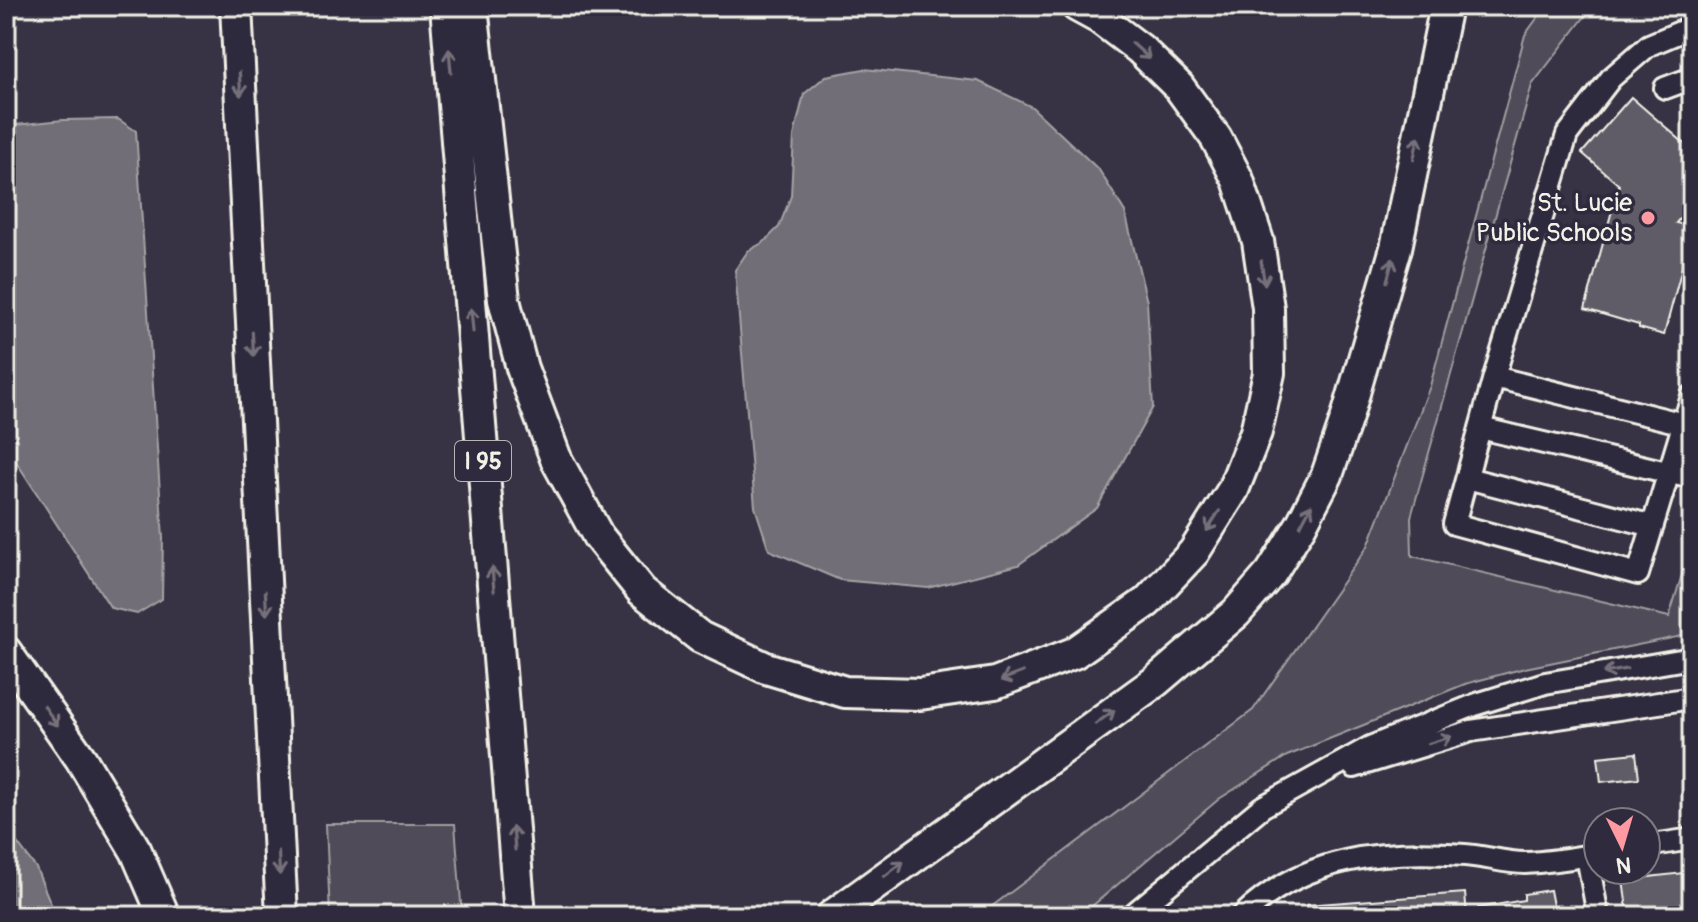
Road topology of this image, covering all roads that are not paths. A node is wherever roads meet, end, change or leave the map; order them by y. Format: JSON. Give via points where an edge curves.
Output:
{"nodes":[{"id":1,"x":236,"y":6,"type":"edge"},
{"id":2,"x":446,"y":6,"type":"edge"},
{"id":3,"x":472,"y":6,"type":"edge"},
{"id":4,"x":1077,"y":6,"type":"edge"},
{"id":5,"x":1445,"y":8,"type":"edge"},
{"id":6,"x":1692,"y":27,"type":"edge"},
{"id":7,"x":1692,"y":78,"type":"edge"},
{"id":8,"x":1665,"y":88,"type":"dead end"},
{"id":9,"x":1494,"y":377,"type":"junction"},
{"id":10,"x":1692,"y":396,"type":"edge"},
{"id":11,"x":1684,"y":424,"type":"junction"},
{"id":12,"x":1480,"y":428,"type":"junction"},
{"id":13,"x":1670,"y":475,"type":"junction"},
{"id":14,"x":1467,"y":478,"type":"junction"},
{"id":15,"x":1692,"y":478,"type":"edge"},
{"id":16,"x":1653,"y":526,"type":"junction"},
{"id":17,"x":6,"y":652,"type":"edge"},
{"id":18,"x":1692,"y":658,"type":"edge"},
{"id":19,"x":1692,"y":698,"type":"edge"},
{"id":20,"x":1262,"y":807,"type":"junction"},
{"id":21,"x":1692,"y":839,"type":"edge"},
{"id":22,"x":1662,"y":844,"type":"edge"},
{"id":23,"x":1582,"y":856,"type":"edge"},
{"id":24,"x":1596,"y":886,"type":"edge"},
{"id":25,"x":164,"y":916,"type":"edge"},
{"id":26,"x":282,"y":916,"type":"edge"},
{"id":27,"x":520,"y":916,"type":"edge"},
{"id":28,"x":832,"y":916,"type":"edge"},
{"id":29,"x":1131,"y":916,"type":"edge"},
{"id":30,"x":1242,"y":916,"type":"edge"},
{"id":31,"x":1598,"y":916,"type":"edge"}],
"edges":[{"from":1,"to":26,"type":"highway","one_way":true},
{"from":27,"to":2,"type":"highway","number":"I 95","one_way":true},
{"from":4,"to":3,"type":"highway","one_way":true,"via":[[1140,49],[1179,87],[1238,180],[1258,241],[1268,308],[1269,373],[1256,432],[1233,490],[1194,552],[1147,602],[1074,653],[995,683],[920,694],[845,692],[766,668],[700,637],[642,591],[598,536],[556,459],[522,368],[504,300]]},
{"from":28,"to":5,"type":"highway","one_way":true,"via":[[1156,681],[1236,613],[1271,573],[1327,475],[1370,343],[1396,248]]},
{"from":6,"to":9,"type":"street","via":[[1649,45],[1611,78],[1567,135]]},
{"from":7,"to":8,"type":"street"},
{"from":9,"to":11,"type":"street"},
{"from":9,"to":12,"type":"street"},
{"from":10,"to":11,"type":"street"},
{"from":11,"to":13,"type":"street"},
{"from":12,"to":13,"type":"street"},
{"from":12,"to":14,"type":"street"},
{"from":13,"to":15,"type":"street"},
{"from":13,"to":16,"type":"street"},
{"from":14,"to":16,"type":"street"},
{"from":14,"to":16,"type":"street","via":[[1454,524],[1638,574]]},
{"from":17,"to":25,"type":"highway","one_way":true,"via":[[81,759],[136,851]]},
{"from":18,"to":20,"type":"street","one_way":true,"via":[[1545,683],[1477,704],[1370,747]]},
{"from":20,"to":19,"type":"street","one_way":true,"via":[[1362,764],[1471,731]]},
{"from":20,"to":29,"type":"street"},
{"from":21,"to":22,"type":"street"},
{"from":23,"to":30,"type":"street","via":[[1522,863],[1413,851],[1350,858],[1305,875],[1256,902]]},
{"from":24,"to":31,"type":"street"}]}
